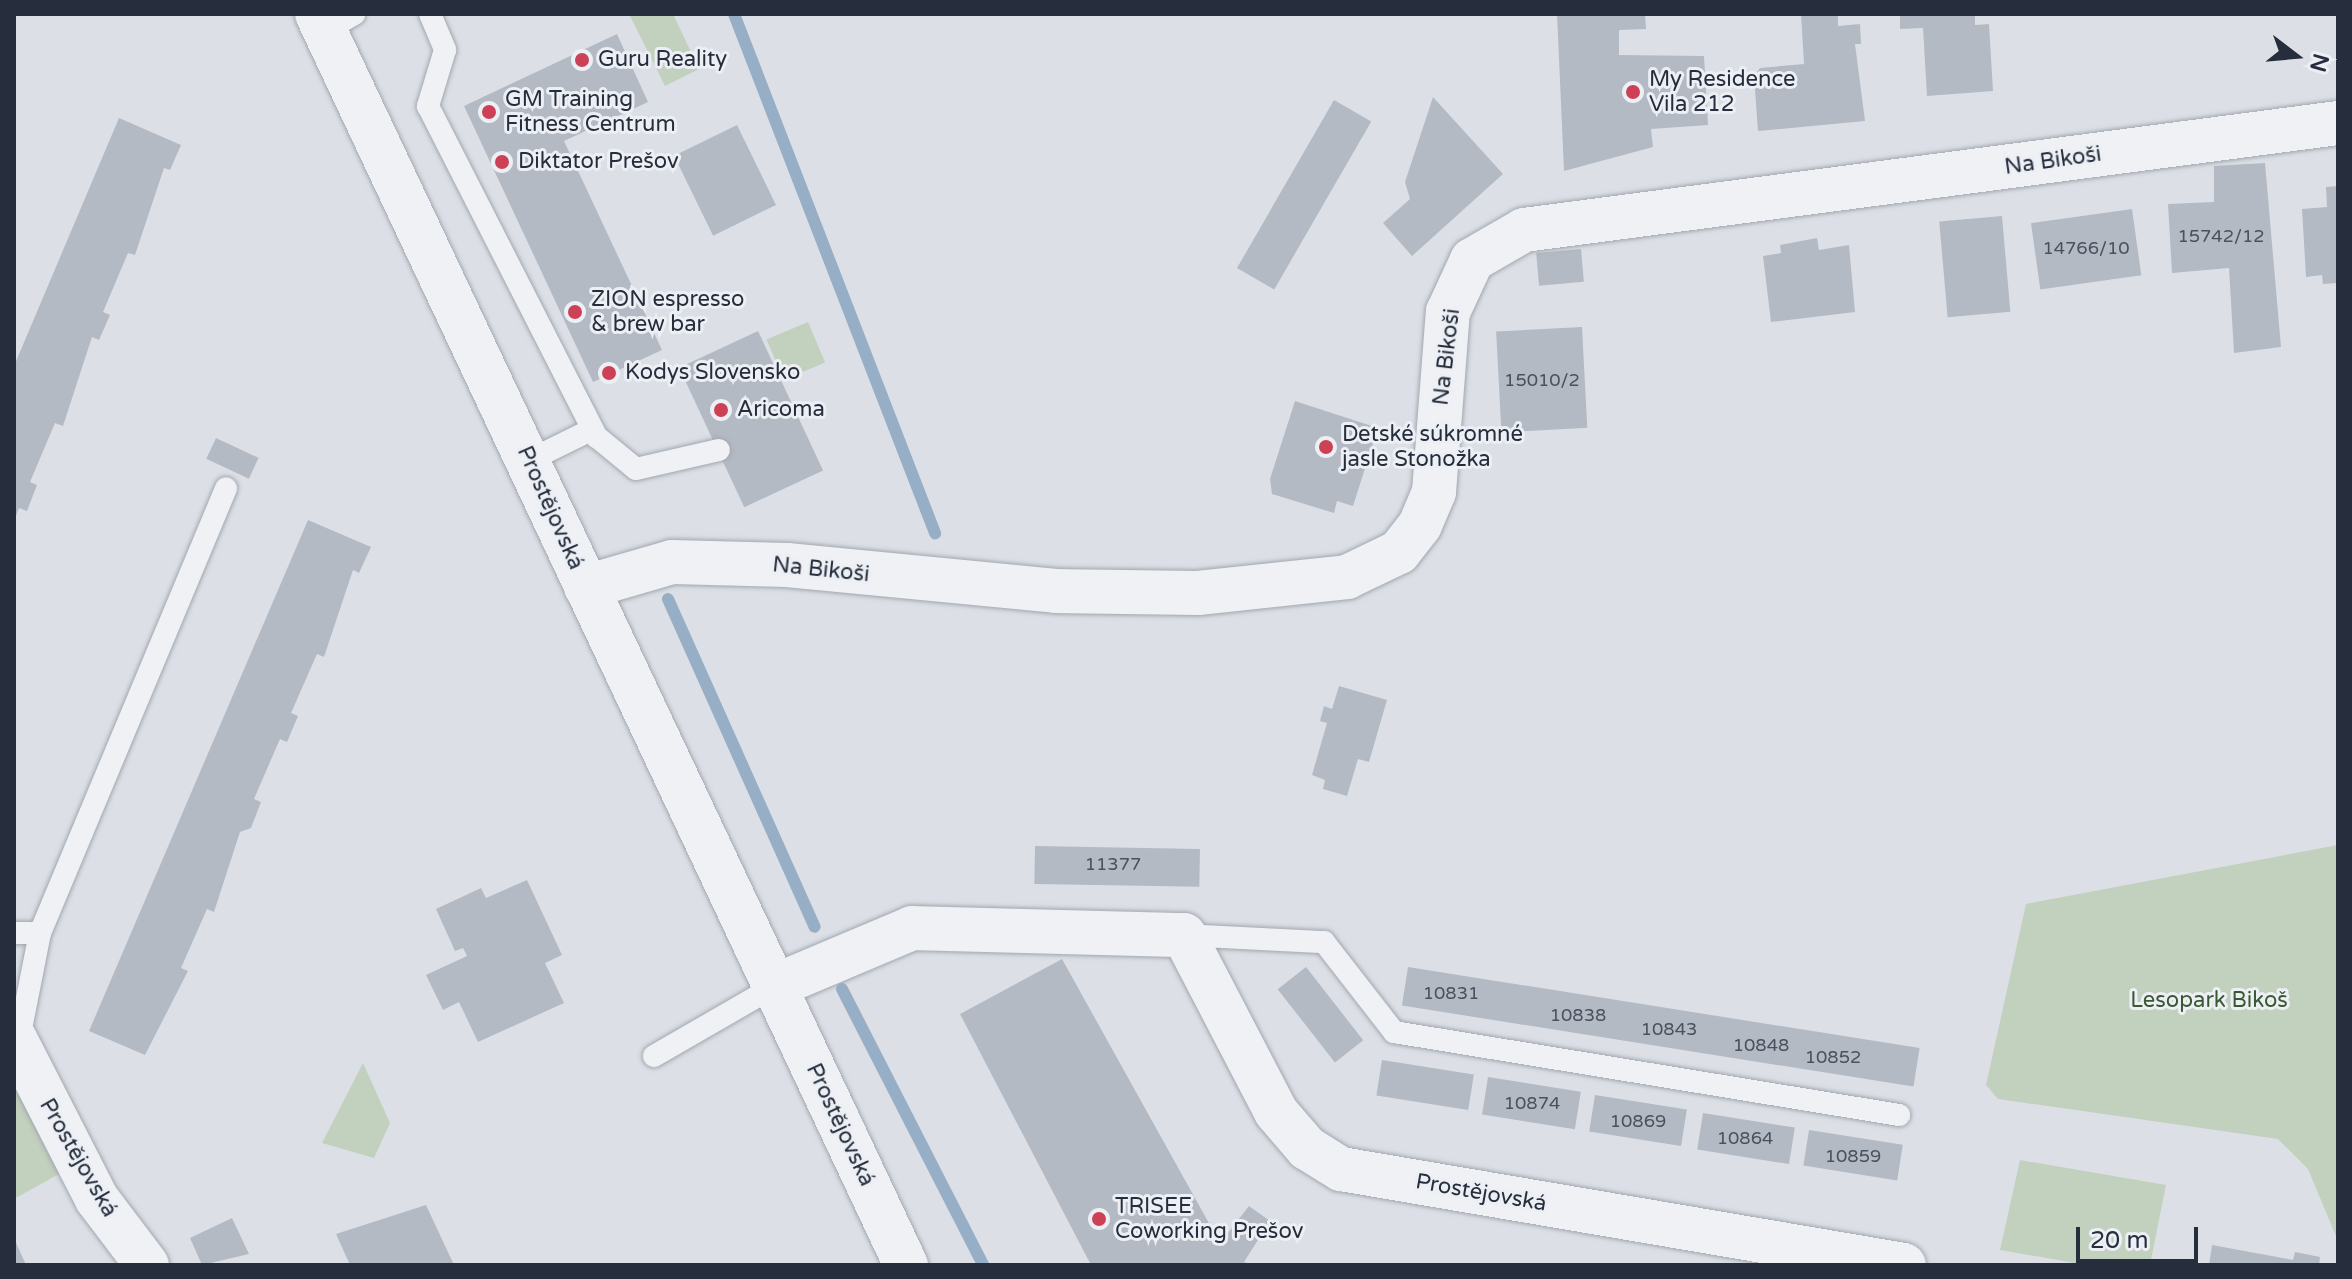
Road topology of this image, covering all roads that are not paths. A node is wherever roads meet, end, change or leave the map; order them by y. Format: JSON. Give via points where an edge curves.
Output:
{"nodes":[{"id":1,"x":430,"y":14,"type":"edge"},
{"id":2,"x":332,"y":20,"type":"edge"},
{"id":3,"x":2338,"y":123,"type":"edge"},
{"id":4,"x":593,"y":429,"type":"junction"},
{"id":5,"x":719,"y":450,"type":"dead end"},
{"id":6,"x":528,"y":461,"type":"junction"},
{"id":7,"x":226,"y":488,"type":"dead end"},
{"id":8,"x":586,"y":587,"type":"junction"},
{"id":9,"x":14,"y":933,"type":"edge"},
{"id":10,"x":40,"y":933,"type":"junction"},
{"id":11,"x":1184,"y":935,"type":"junction"},
{"id":12,"x":775,"y":986,"type":"junction"},
{"id":13,"x":16,"y":1041,"type":"edge"},
{"id":14,"x":654,"y":1056,"type":"dead end"},
{"id":15,"x":1899,"y":1115,"type":"dead end"},
{"id":16,"x":147,"y":1265,"type":"edge"},
{"id":17,"x":906,"y":1265,"type":"edge"},
{"id":18,"x":1904,"y":1265,"type":"edge"}],
"edges":[{"from":1,"to":4,"type":"lane","via":[[445,50],[428,106]]},
{"from":2,"to":6,"type":"street","name":"Prostějovská"},
{"from":3,"to":8,"type":"street","name":"Na Bikoši","via":[[1524,230],[1472,260],[1448,312],[1434,492],[1420,525],[1399,552],[1347,577],[1198,593],[1056,591],[787,565],[672,562]]},
{"from":4,"to":5,"type":"lane","via":[[615,458],[636,469]]},
{"from":4,"to":6,"type":"lane"},
{"from":6,"to":8,"type":"street","name":"Prostějovská"},
{"from":7,"to":10,"type":"lane","name":"Prostějovská"},
{"from":8,"to":12,"type":"street","name":"Prostějovská"},
{"from":9,"to":10,"type":"lane"},
{"from":10,"to":13,"type":"lane","name":"Prostějovská"},
{"from":11,"to":12,"type":"street","via":[[912,928]]},
{"from":11,"to":15,"type":"lane","via":[[1324,942],[1394,1032]]},
{"from":11,"to":18,"type":"street","name":"Prostějovská","via":[[1276,1112],[1307,1148],[1341,1169]]},
{"from":12,"to":14,"type":"lane"},
{"from":12,"to":17,"type":"street","name":"Prostějovská"},
{"from":13,"to":16,"type":"street","name":"Prostějovská","via":[[97,1199]]}]}
